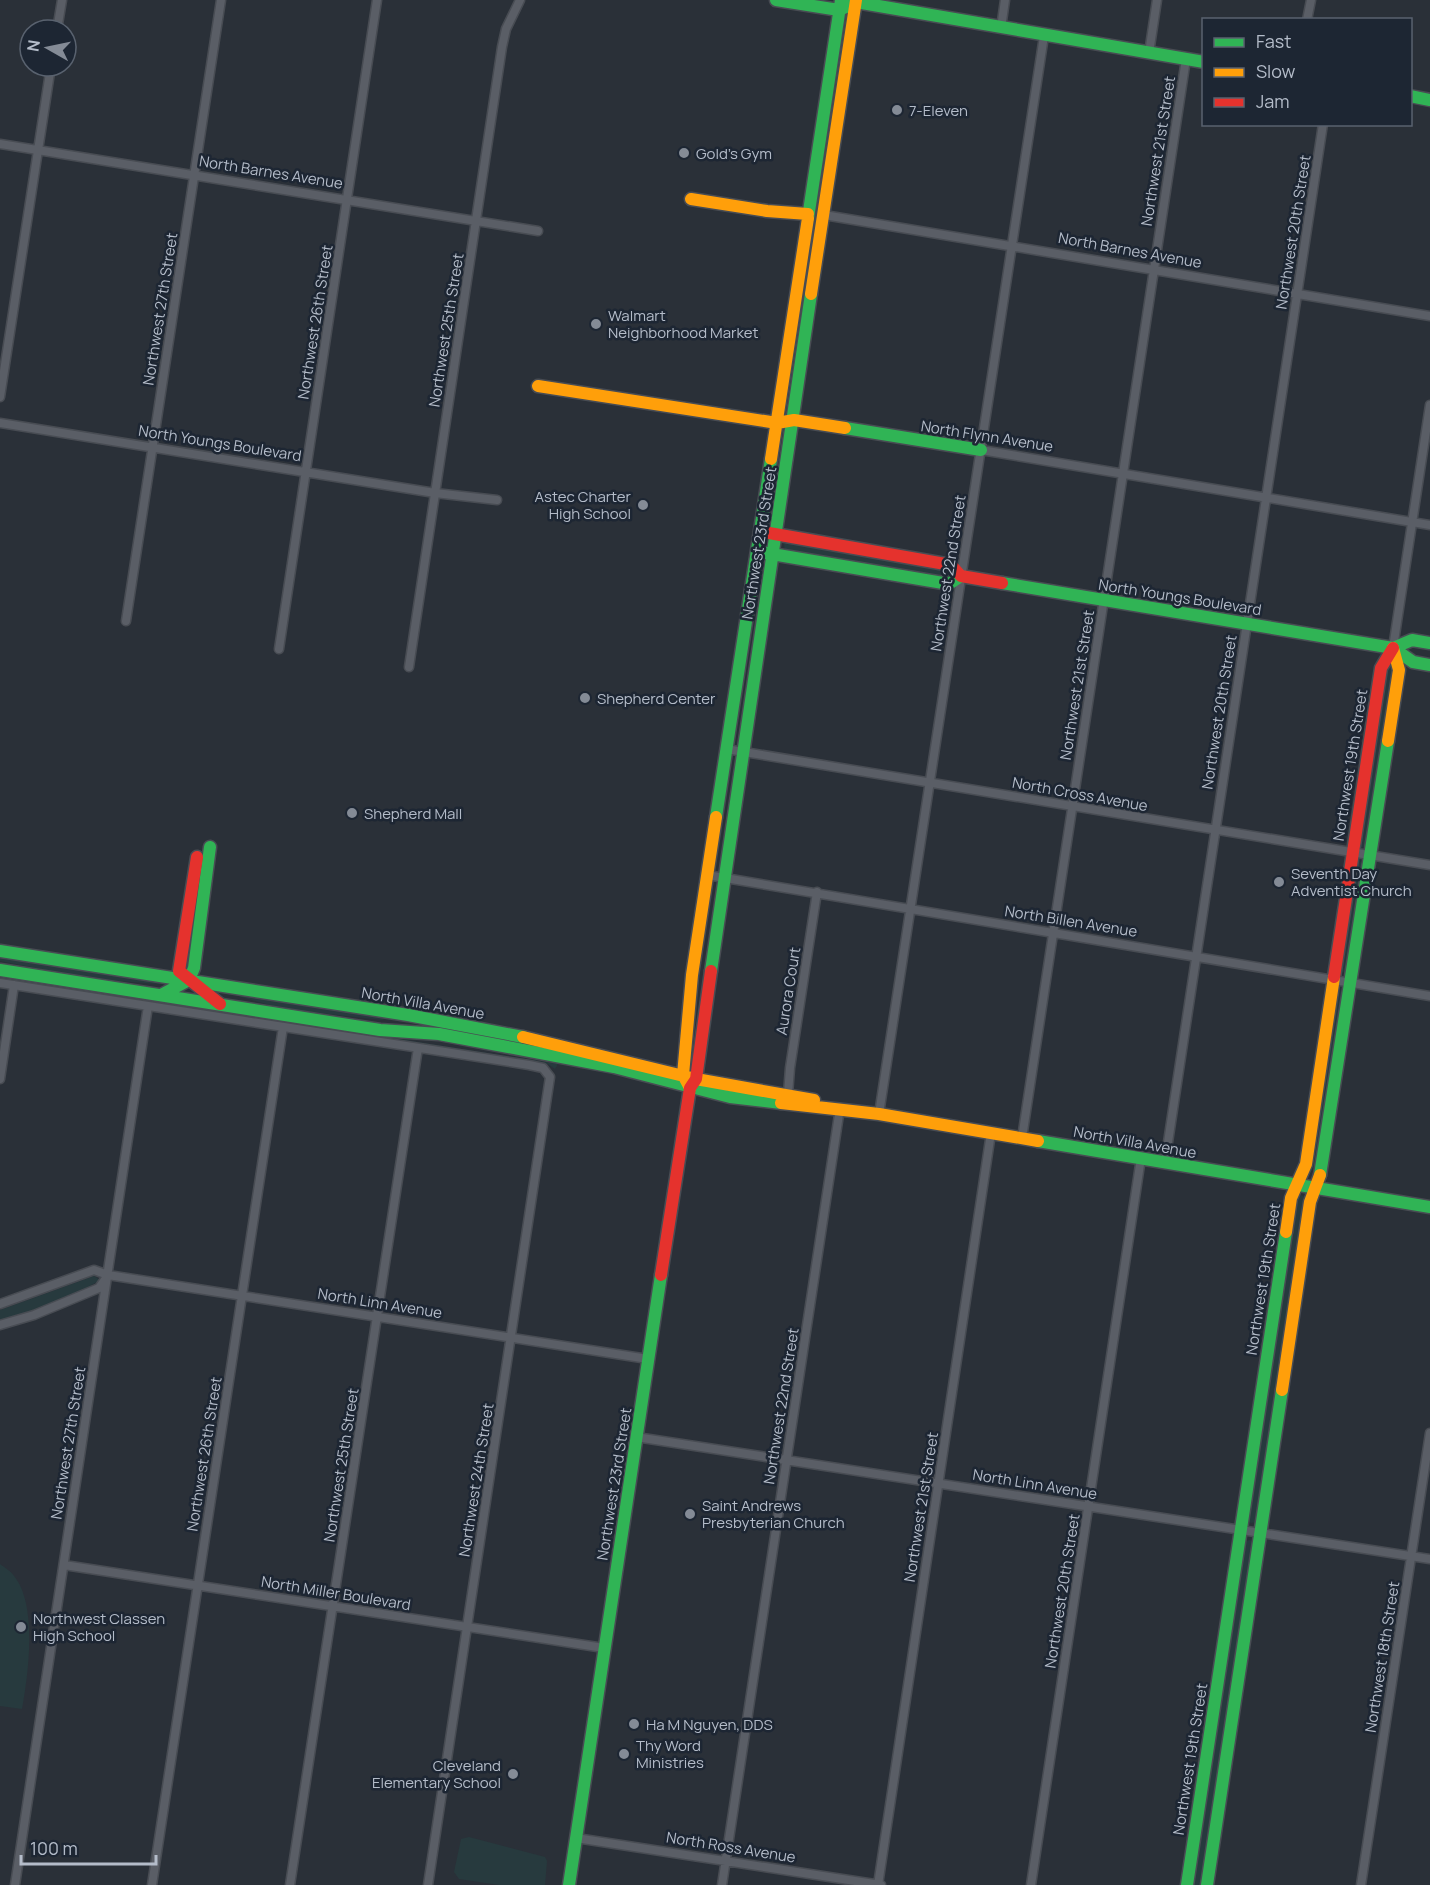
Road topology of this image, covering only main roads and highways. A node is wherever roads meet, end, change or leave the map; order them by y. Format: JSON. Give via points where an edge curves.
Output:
{"nodes":[{"id":1,"x":776,"y":0,"type":"edge"},
{"id":2,"x":853,"y":1,"type":"edge"},
{"id":3,"x":840,"y":5,"type":"edge"},
{"id":4,"x":1202,"y":62,"type":"edge"},
{"id":5,"x":1412,"y":96,"type":"edge"},
{"id":6,"x":1430,"y":100,"type":"edge"},
{"id":7,"x":828,"y":185,"type":"junction"},
{"id":8,"x":691,"y":199,"type":"dead end"},
{"id":9,"x":808,"y":214,"type":"junction"},
{"id":10,"x":821,"y":234,"type":"junction"},
{"id":11,"x":795,"y":298,"type":"junction"},
{"id":12,"x":812,"y":301,"type":"junction"},
{"id":13,"x":788,"y":350,"type":"junction"},
{"id":14,"x":804,"y":352,"type":"junction"},
{"id":15,"x":538,"y":386,"type":"dead end"},
{"id":16,"x":794,"y":420,"type":"junction"},
{"id":17,"x":777,"y":423,"type":"junction"},
{"id":18,"x":981,"y":450,"type":"road end"},
{"id":19,"x":759,"y":531,"type":"junction"},
{"id":20,"x":776,"y":534,"type":"junction"},
{"id":21,"x":756,"y":551,"type":"junction"},
{"id":22,"x":772,"y":554,"type":"junction"},
{"id":23,"x":961,"y":576,"type":"junction"},
{"id":24,"x":743,"y":635,"type":"junction"},
{"id":25,"x":760,"y":637,"type":"junction"},
{"id":26,"x":1430,"y":643,"type":"edge"},
{"id":27,"x":1393,"y":648,"type":"junction"},
{"id":28,"x":1430,"y":665,"type":"edge"},
{"id":29,"x":734,"y":802,"type":"junction"},
{"id":30,"x":712,"y":836,"type":"junction"},
{"id":31,"x":210,"y":847,"type":"dead end"},
{"id":32,"x":726,"y":856,"type":"junction"},
{"id":33,"x":197,"y":857,"type":"dead end"},
{"id":34,"x":699,"y":927,"type":"junction"},
{"id":35,"x":716,"y":929,"type":"junction"},
{"id":36,"x":0,"y":951,"type":"edge"},
{"id":37,"x":0,"y":970,"type":"edge"},
{"id":38,"x":692,"y":975,"type":"junction"},
{"id":39,"x":710,"y":977,"type":"junction"},
{"id":40,"x":189,"y":980,"type":"junction"},
{"id":41,"x":161,"y":995,"type":"junction"},
{"id":42,"x":220,"y":1004,"type":"junction"},
{"id":43,"x":403,"y":1015,"type":"junction"},
{"id":44,"x":688,"y":1019,"type":"junction"},
{"id":45,"x":704,"y":1021,"type":"junction"},
{"id":46,"x":380,"y":1030,"type":"junction"},
{"id":47,"x":439,"y":1034,"type":"junction"},
{"id":48,"x":683,"y":1076,"type":"junction"},
{"id":49,"x":693,"y":1084,"type":"junction"},
{"id":50,"x":837,"y":1107,"type":"junction"},
{"id":51,"x":1296,"y":1184,"type":"junction"},
{"id":52,"x":1315,"y":1188,"type":"junction"},
{"id":53,"x":1430,"y":1207,"type":"edge"},
{"id":54,"x":569,"y":1885,"type":"edge"},
{"id":55,"x":1186,"y":1885,"type":"edge"},
{"id":56,"x":1207,"y":1885,"type":"edge"}],
"edges":[{"from":1,"to":3,"type":"main road"},
{"from":2,"to":3,"type":"main road"},
{"from":2,"to":4,"type":"main road"},
{"from":2,"to":7,"type":"main road","name":"Northwest 23rd Street"},
{"from":3,"to":9,"type":"main road","name":"Northwest 23rd Street"},
{"from":5,"to":6,"type":"main road"},
{"from":7,"to":9,"type":"main road"},
{"from":7,"to":10,"type":"main road","name":"Northwest 23rd Street"},
{"from":8,"to":9,"type":"main road"},
{"from":9,"to":10,"type":"main road"},
{"from":9,"to":11,"type":"main road","name":"Northwest 23rd Street"},
{"from":10,"to":12,"type":"main road","name":"Northwest 23rd Street"},
{"from":11,"to":12,"type":"main road"},
{"from":11,"to":13,"type":"main road","name":"Northwest 23rd Street"},
{"from":12,"to":14,"type":"main road","name":"Northwest 23rd Street"},
{"from":13,"to":14,"type":"main road"},
{"from":13,"to":17,"type":"main road","name":"Northwest 23rd Street"},
{"from":14,"to":16,"type":"main road","name":"Northwest 23rd Street"},
{"from":15,"to":17,"type":"main road","name":"North Flynn Avenue"},
{"from":16,"to":17,"type":"main road","name":"North Flynn Avenue"},
{"from":16,"to":18,"type":"main road","name":"North Flynn Avenue"},
{"from":16,"to":20,"type":"main road","name":"Northwest 23rd Street"},
{"from":17,"to":19,"type":"main road","name":"Northwest 23rd Street"},
{"from":19,"to":20,"type":"main road","name":"North Youngs Boulevard"},
{"from":19,"to":21,"type":"main road","name":"Northwest 23rd Street"},
{"from":20,"to":22,"type":"main road","name":"Northwest 23rd Street"},
{"from":20,"to":23,"type":"main road","name":"North Youngs Boulevard","via":[[951,565]]},
{"from":21,"to":22,"type":"main road","name":"North Youngs Boulevard"},
{"from":21,"to":24,"type":"main road","name":"Northwest 23rd Street"},
{"from":22,"to":23,"type":"main road","name":"North Youngs Boulevard","via":[[949,584]]},
{"from":22,"to":25,"type":"main road","name":"Northwest 23rd Street"},
{"from":23,"to":27,"type":"main road","name":"North Youngs Boulevard"},
{"from":24,"to":25,"type":"main road"},
{"from":24,"to":30,"type":"main road","name":"Northwest 23rd Street"},
{"from":25,"to":29,"type":"main road","name":"Northwest 23rd Street"},
{"from":26,"to":27,"type":"main road","name":"North Youngs Boulevard","via":[[1412,640]]},
{"from":27,"to":28,"type":"main road","name":"North Youngs Boulevard","via":[[1413,662]]},
{"from":27,"to":51,"type":"main road","name":"Northwest 19th Street","via":[[1381,668],[1306,1164]]},
{"from":27,"to":52,"type":"main road","name":"Northwest 19th Street","via":[[1398,670],[1323,1165]]},
{"from":29,"to":30,"type":"main road"},
{"from":29,"to":32,"type":"main road","name":"Northwest 23rd Street"},
{"from":30,"to":32,"type":"main road"},
{"from":30,"to":34,"type":"main road","name":"Northwest 23rd Street"},
{"from":31,"to":40,"type":"main road","via":[[194,968]]},
{"from":32,"to":35,"type":"main road","name":"Northwest 23rd Street"},
{"from":33,"to":40,"type":"main road","via":[[179,971]]},
{"from":34,"to":35,"type":"main road"},
{"from":34,"to":38,"type":"main road","name":"Northwest 23rd Street"},
{"from":35,"to":39,"type":"main road","name":"Northwest 23rd Street"},
{"from":36,"to":40,"type":"main road","name":"North Villa Avenue"},
{"from":37,"to":41,"type":"main road","name":"North Villa Avenue"},
{"from":38,"to":39,"type":"main road"},
{"from":38,"to":44,"type":"main road","name":"Northwest 23rd Street"},
{"from":39,"to":45,"type":"main road","name":"Northwest 23rd Street"},
{"from":40,"to":41,"type":"main road"},
{"from":40,"to":42,"type":"main road"},
{"from":40,"to":43,"type":"main road","name":"North Villa Avenue"},
{"from":41,"to":42,"type":"main road","name":"North Villa Avenue"},
{"from":42,"to":46,"type":"main road","name":"North Villa Avenue"},
{"from":43,"to":46,"type":"main road"},
{"from":43,"to":47,"type":"main road"},
{"from":43,"to":48,"type":"main road","name":"North Villa Avenue","via":[[541,1040]]},
{"from":44,"to":45,"type":"main road"},
{"from":44,"to":48,"type":"main road","name":"Northwest 23rd Street"},
{"from":45,"to":49,"type":"main road","name":"Northwest 23rd Street"},
{"from":46,"to":47,"type":"main road","name":"North Villa Avenue"},
{"from":47,"to":49,"type":"main road","name":"North Villa Avenue"},
{"from":48,"to":49,"type":"main road","name":"North Villa Avenue"},
{"from":49,"to":50,"type":"main road","name":"North Villa Avenue","via":[[788,1094]]},
{"from":49,"to":50,"type":"main road","name":"North Villa Avenue","via":[[730,1096]]},
{"from":49,"to":54,"type":"main road","name":"Northwest 23rd Street"},
{"from":50,"to":51,"type":"main road","name":"North Villa Avenue"},
{"from":51,"to":52,"type":"main road","name":"North Villa Avenue"},
{"from":51,"to":55,"type":"main road","name":"Northwest 19th Street"},
{"from":52,"to":53,"type":"main road","name":"North Villa Avenue"},
{"from":52,"to":56,"type":"main road","name":"Northwest 19th Street"}]}
